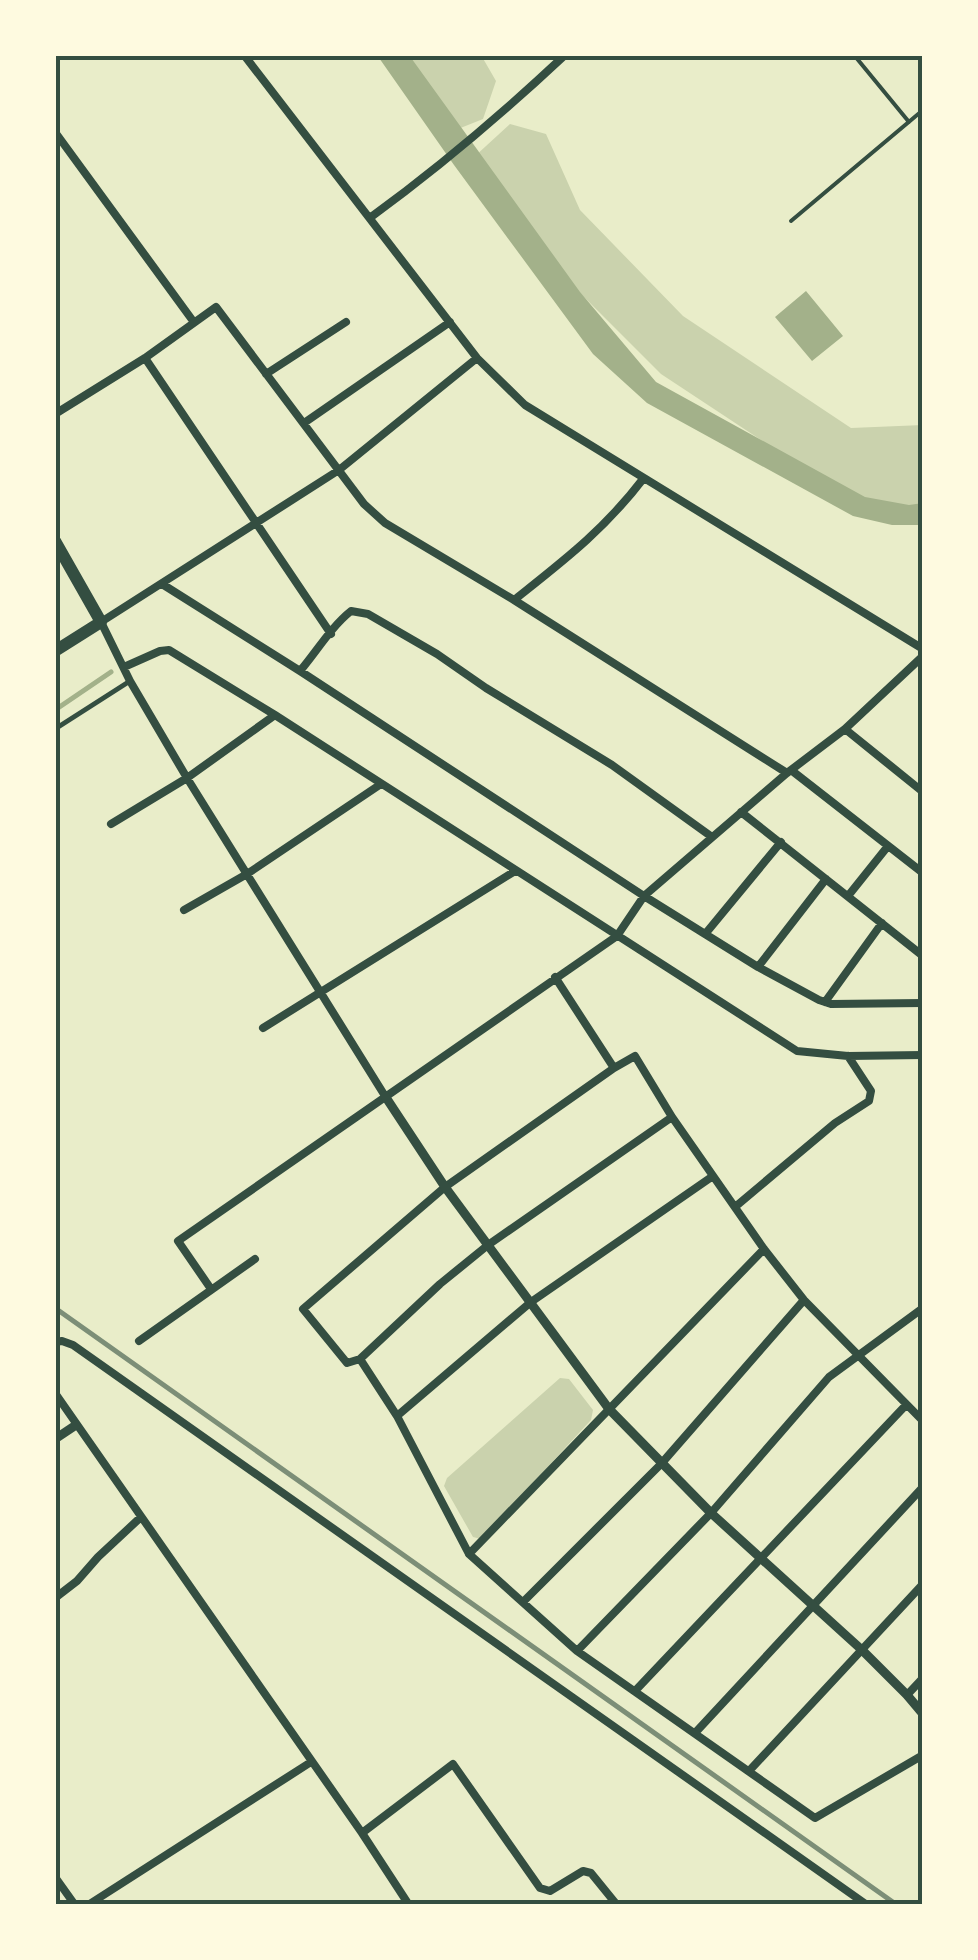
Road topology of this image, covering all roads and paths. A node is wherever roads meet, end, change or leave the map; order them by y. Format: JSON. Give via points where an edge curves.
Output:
{"nodes":[{"id":1,"x":244,"y":55,"type":"edge"},
{"id":2,"x":566,"y":55,"type":"edge"},
{"id":3,"x":854,"y":55,"type":"edge"},
{"id":4,"x":923,"y":110,"type":"edge"},
{"id":5,"x":910,"y":122,"type":"junction"},
{"id":6,"x":55,"y":132,"type":"edge"},
{"id":7,"x":371,"y":218,"type":"junction"},
{"id":8,"x":791,"y":221,"type":"dead end"},
{"id":9,"x":193,"y":321,"type":"junction"},
{"id":10,"x":346,"y":322,"type":"dead end"},
{"id":11,"x":450,"y":322,"type":"junction"},
{"id":12,"x":144,"y":358,"type":"junction"},
{"id":13,"x":477,"y":358,"type":"junction"},
{"id":14,"x":266,"y":374,"type":"junction"},
{"id":15,"x":55,"y":414,"type":"edge"},
{"id":16,"x":304,"y":423,"type":"junction"},
{"id":17,"x":339,"y":470,"type":"junction"},
{"id":18,"x":643,"y":479,"type":"junction"},
{"id":19,"x":255,"y":524,"type":"junction"},
{"id":20,"x":55,"y":541,"type":"edge"},
{"id":21,"x":60,"y":564,"type":"edge"},
{"id":22,"x":162,"y":584,"type":"junction"},
{"id":23,"x":514,"y":600,"type":"junction"},
{"id":24,"x":101,"y":622,"type":"junction"},
{"id":25,"x":330,"y":634,"type":"junction"},
{"id":26,"x":55,"y":651,"type":"edge"},
{"id":27,"x":923,"y":652,"type":"edge"},
{"id":28,"x":124,"y":666,"type":"junction"},
{"id":29,"x":300,"y":670,"type":"junction"},
{"id":30,"x":130,"y":681,"type":"junction"},
{"id":31,"x":275,"y":714,"type":"junction"},
{"id":32,"x":55,"y":729,"type":"edge"},
{"id":33,"x":845,"y":729,"type":"junction"},
{"id":34,"x":789,"y":772,"type":"junction"},
{"id":35,"x":187,"y":778,"type":"junction"},
{"id":36,"x":381,"y":784,"type":"junction"},
{"id":37,"x":923,"y":792,"type":"edge"},
{"id":38,"x":740,"y":812,"type":"junction"},
{"id":39,"x":111,"y":824,"type":"dead end"},
{"id":40,"x":712,"y":837,"type":"junction"},
{"id":41,"x":781,"y":842,"type":"junction"},
{"id":42,"x":888,"y":846,"type":"junction"},
{"id":43,"x":921,"y":868,"type":"edge"},
{"id":44,"x":515,"y":871,"type":"junction"},
{"id":45,"x":248,"y":874,"type":"junction"},
{"id":46,"x":826,"y":878,"type":"junction"},
{"id":47,"x":644,"y":896,"type":"junction"},
{"id":48,"x":848,"y":896,"type":"junction"},
{"id":49,"x":184,"y":910,"type":"dead end"},
{"id":50,"x":882,"y":923,"type":"junction"},
{"id":51,"x":706,"y":933,"type":"junction"},
{"id":52,"x":618,"y":936,"type":"junction"},
{"id":53,"x":923,"y":956,"type":"edge"},
{"id":54,"x":758,"y":966,"type":"junction"},
{"id":55,"x":555,"y":977,"type":"junction"},
{"id":56,"x":320,"y":992,"type":"junction"},
{"id":57,"x":825,"y":1002,"type":"junction"},
{"id":58,"x":923,"y":1003,"type":"edge"},
{"id":59,"x":263,"y":1028,"type":"dead end"},
{"id":60,"x":923,"y":1055,"type":"edge"},
{"id":61,"x":848,"y":1056,"type":"junction"},
{"id":62,"x":614,"y":1068,"type":"junction"},
{"id":63,"x":384,"y":1096,"type":"junction"},
{"id":64,"x":672,"y":1116,"type":"junction"},
{"id":65,"x":712,"y":1176,"type":"junction"},
{"id":66,"x":445,"y":1186,"type":"junction"},
{"id":67,"x":735,"y":1207,"type":"junction"},
{"id":68,"x":488,"y":1245,"type":"junction"},
{"id":69,"x":764,"y":1250,"type":"junction"},
{"id":70,"x":255,"y":1259,"type":"dead end"},
{"id":71,"x":211,"y":1289,"type":"junction"},
{"id":72,"x":804,"y":1300,"type":"junction"},
{"id":73,"x":531,"y":1302,"type":"junction"},
{"id":74,"x":923,"y":1308,"type":"edge"},
{"id":75,"x":138,"y":1341,"type":"dead end"},
{"id":76,"x":55,"y":1342,"type":"edge"},
{"id":77,"x":860,"y":1355,"type":"junction"},
{"id":78,"x":360,"y":1359,"type":"junction"},
{"id":79,"x":55,"y":1393,"type":"edge"},
{"id":80,"x":906,"y":1405,"type":"junction"},
{"id":81,"x":609,"y":1410,"type":"junction"},
{"id":82,"x":397,"y":1416,"type":"junction"},
{"id":83,"x":923,"y":1421,"type":"edge"},
{"id":84,"x":76,"y":1425,"type":"junction"},
{"id":85,"x":55,"y":1439,"type":"edge"},
{"id":86,"x":661,"y":1464,"type":"junction"},
{"id":87,"x":923,"y":1487,"type":"edge"},
{"id":88,"x":711,"y":1513,"type":"junction"},
{"id":89,"x":141,"y":1517,"type":"junction"},
{"id":90,"x":469,"y":1554,"type":"junction"},
{"id":91,"x":762,"y":1558,"type":"junction"},
{"id":92,"x":923,"y":1584,"type":"edge"},
{"id":93,"x":55,"y":1598,"type":"edge"},
{"id":94,"x":523,"y":1602,"type":"junction"},
{"id":95,"x":812,"y":1606,"type":"junction"},
{"id":96,"x":862,"y":1650,"type":"junction"},
{"id":97,"x":577,"y":1652,"type":"junction"},
{"id":98,"x":923,"y":1678,"type":"edge"},
{"id":99,"x":635,"y":1692,"type":"junction"},
{"id":100,"x":907,"y":1695,"type":"junction"},
{"id":101,"x":923,"y":1714,"type":"edge"},
{"id":102,"x":695,"y":1733,"type":"junction"},
{"id":103,"x":923,"y":1755,"type":"edge"},
{"id":104,"x":311,"y":1762,"type":"junction"},
{"id":105,"x":749,"y":1771,"type":"junction"},
{"id":106,"x":362,"y":1833,"type":"junction"},
{"id":107,"x":55,"y":1877,"type":"edge"},
{"id":108,"x":74,"y":1905,"type":"edge"},
{"id":109,"x":88,"y":1905,"type":"edge"},
{"id":110,"x":409,"y":1905,"type":"edge"},
{"id":111,"x":617,"y":1905,"type":"edge"},
{"id":112,"x":867,"y":1905,"type":"edge"}],
"edges":[{"from":1,"to":7,"type":"street"},
{"from":2,"to":7,"type":"street"},
{"from":3,"to":5,"type":"lane"},
{"from":4,"to":5,"type":"lane"},
{"from":5,"to":8,"type":"lane"},
{"from":6,"to":9,"type":"street"},
{"from":7,"to":11,"type":"street"},
{"from":9,"to":12,"type":"street"},
{"from":9,"to":14,"type":"street","via":[[216,307]]},
{"from":10,"to":14,"type":"street"},
{"from":11,"to":13,"type":"street"},
{"from":11,"to":16,"type":"street"},
{"from":12,"to":15,"type":"street"},
{"from":12,"to":19,"type":"street"},
{"from":13,"to":17,"type":"street"},
{"from":13,"to":18,"type":"street","via":[[525,405]]},
{"from":14,"to":16,"type":"street"},
{"from":16,"to":17,"type":"street"},
{"from":17,"to":19,"type":"street"},
{"from":17,"to":23,"type":"street","via":[[385,523]]},
{"from":18,"to":23,"type":"street","via":[[576,552]]},
{"from":18,"to":27,"type":"street"},
{"from":19,"to":22,"type":"street"},
{"from":19,"to":25,"type":"street"},
{"from":20,"to":21,"type":"highway"},
{"from":21,"to":24,"type":"highway"},
{"from":22,"to":24,"type":"street"},
{"from":22,"to":29,"type":"street"},
{"from":23,"to":34,"type":"street"},
{"from":24,"to":26,"type":"highway"},
{"from":24,"to":28,"type":"street"},
{"from":25,"to":29,"type":"street"},
{"from":25,"to":40,"type":"street","via":[[351,610],[368,614],[612,766]]},
{"from":27,"to":33,"type":"street"},
{"from":28,"to":30,"type":"street"},
{"from":28,"to":31,"type":"street","via":[[169,650]]},
{"from":29,"to":47,"type":"street"},
{"from":30,"to":32,"type":"street"},
{"from":30,"to":35,"type":"street"},
{"from":31,"to":35,"type":"street"},
{"from":31,"to":36,"type":"street"},
{"from":33,"to":34,"type":"street"},
{"from":33,"to":37,"type":"street"},
{"from":34,"to":38,"type":"street"},
{"from":34,"to":42,"type":"street"},
{"from":35,"to":39,"type":"street"},
{"from":35,"to":45,"type":"street"},
{"from":36,"to":44,"type":"street"},
{"from":36,"to":45,"type":"street"},
{"from":38,"to":40,"type":"street"},
{"from":38,"to":41,"type":"street"},
{"from":40,"to":47,"type":"street"},
{"from":41,"to":46,"type":"street"},
{"from":41,"to":51,"type":"street"},
{"from":42,"to":43,"type":"street"},
{"from":42,"to":48,"type":"street"},
{"from":44,"to":52,"type":"street"},
{"from":44,"to":56,"type":"street"},
{"from":45,"to":49,"type":"street"},
{"from":45,"to":56,"type":"street"},
{"from":46,"to":48,"type":"street"},
{"from":46,"to":54,"type":"street"},
{"from":47,"to":51,"type":"street"},
{"from":47,"to":52,"type":"street"},
{"from":48,"to":50,"type":"street"},
{"from":50,"to":53,"type":"street"},
{"from":50,"to":57,"type":"street"},
{"from":51,"to":54,"type":"street"},
{"from":52,"to":55,"type":"street"},
{"from":52,"to":61,"type":"street","via":[[797,1051]]},
{"from":54,"to":57,"type":"street"},
{"from":55,"to":62,"type":"street"},
{"from":55,"to":63,"type":"street"},
{"from":56,"to":59,"type":"street"},
{"from":56,"to":63,"type":"street"},
{"from":57,"to":58,"type":"street"},
{"from":60,"to":61,"type":"street"},
{"from":61,"to":67,"type":"street","via":[[871,1091],[869,1102]]},
{"from":62,"to":64,"type":"street","via":[[634,1056]]},
{"from":62,"to":66,"type":"street"},
{"from":63,"to":66,"type":"street"},
{"from":63,"to":71,"type":"street","via":[[178,1241]]},
{"from":64,"to":65,"type":"street"},
{"from":64,"to":68,"type":"street"},
{"from":65,"to":67,"type":"street"},
{"from":65,"to":73,"type":"street"},
{"from":66,"to":68,"type":"street"},
{"from":66,"to":78,"type":"street","via":[[302,1309],[347,1363]]},
{"from":67,"to":69,"type":"street"},
{"from":68,"to":73,"type":"street"},
{"from":68,"to":78,"type":"street"},
{"from":69,"to":72,"type":"street"},
{"from":69,"to":81,"type":"street"},
{"from":70,"to":71,"type":"street"},
{"from":71,"to":75,"type":"street"},
{"from":72,"to":77,"type":"street"},
{"from":72,"to":86,"type":"street"},
{"from":73,"to":81,"type":"street"},
{"from":73,"to":82,"type":"street"},
{"from":74,"to":77,"type":"street"},
{"from":76,"to":112,"type":"street","via":[[74,1345]]},
{"from":77,"to":80,"type":"street"},
{"from":77,"to":88,"type":"street","via":[[829,1378]]},
{"from":78,"to":82,"type":"street"},
{"from":79,"to":84,"type":"street"},
{"from":80,"to":83,"type":"street"},
{"from":80,"to":91,"type":"street"},
{"from":81,"to":86,"type":"street"},
{"from":81,"to":90,"type":"street"},
{"from":82,"to":90,"type":"street"},
{"from":84,"to":85,"type":"street"},
{"from":84,"to":89,"type":"street"},
{"from":86,"to":88,"type":"street"},
{"from":86,"to":94,"type":"street"},
{"from":87,"to":95,"type":"street"},
{"from":88,"to":91,"type":"street"},
{"from":88,"to":97,"type":"street"},
{"from":89,"to":93,"type":"street"},
{"from":89,"to":104,"type":"street"},
{"from":90,"to":94,"type":"street"},
{"from":91,"to":95,"type":"street"},
{"from":91,"to":99,"type":"street"},
{"from":92,"to":96,"type":"street"},
{"from":94,"to":97,"type":"street"},
{"from":95,"to":96,"type":"street"},
{"from":95,"to":102,"type":"street"},
{"from":96,"to":100,"type":"street"},
{"from":96,"to":105,"type":"street"},
{"from":97,"to":99,"type":"street"},
{"from":98,"to":100,"type":"street"},
{"from":99,"to":102,"type":"street"},
{"from":100,"to":101,"type":"street"},
{"from":102,"to":105,"type":"street"},
{"from":103,"to":105,"type":"street","via":[[815,1818]]},
{"from":104,"to":106,"type":"street"},
{"from":104,"to":109,"type":"street"},
{"from":106,"to":110,"type":"street"},
{"from":106,"to":111,"type":"street","via":[[453,1764],[540,1888],[550,1890],[583,1871]]},
{"from":107,"to":108,"type":"street"}]}
